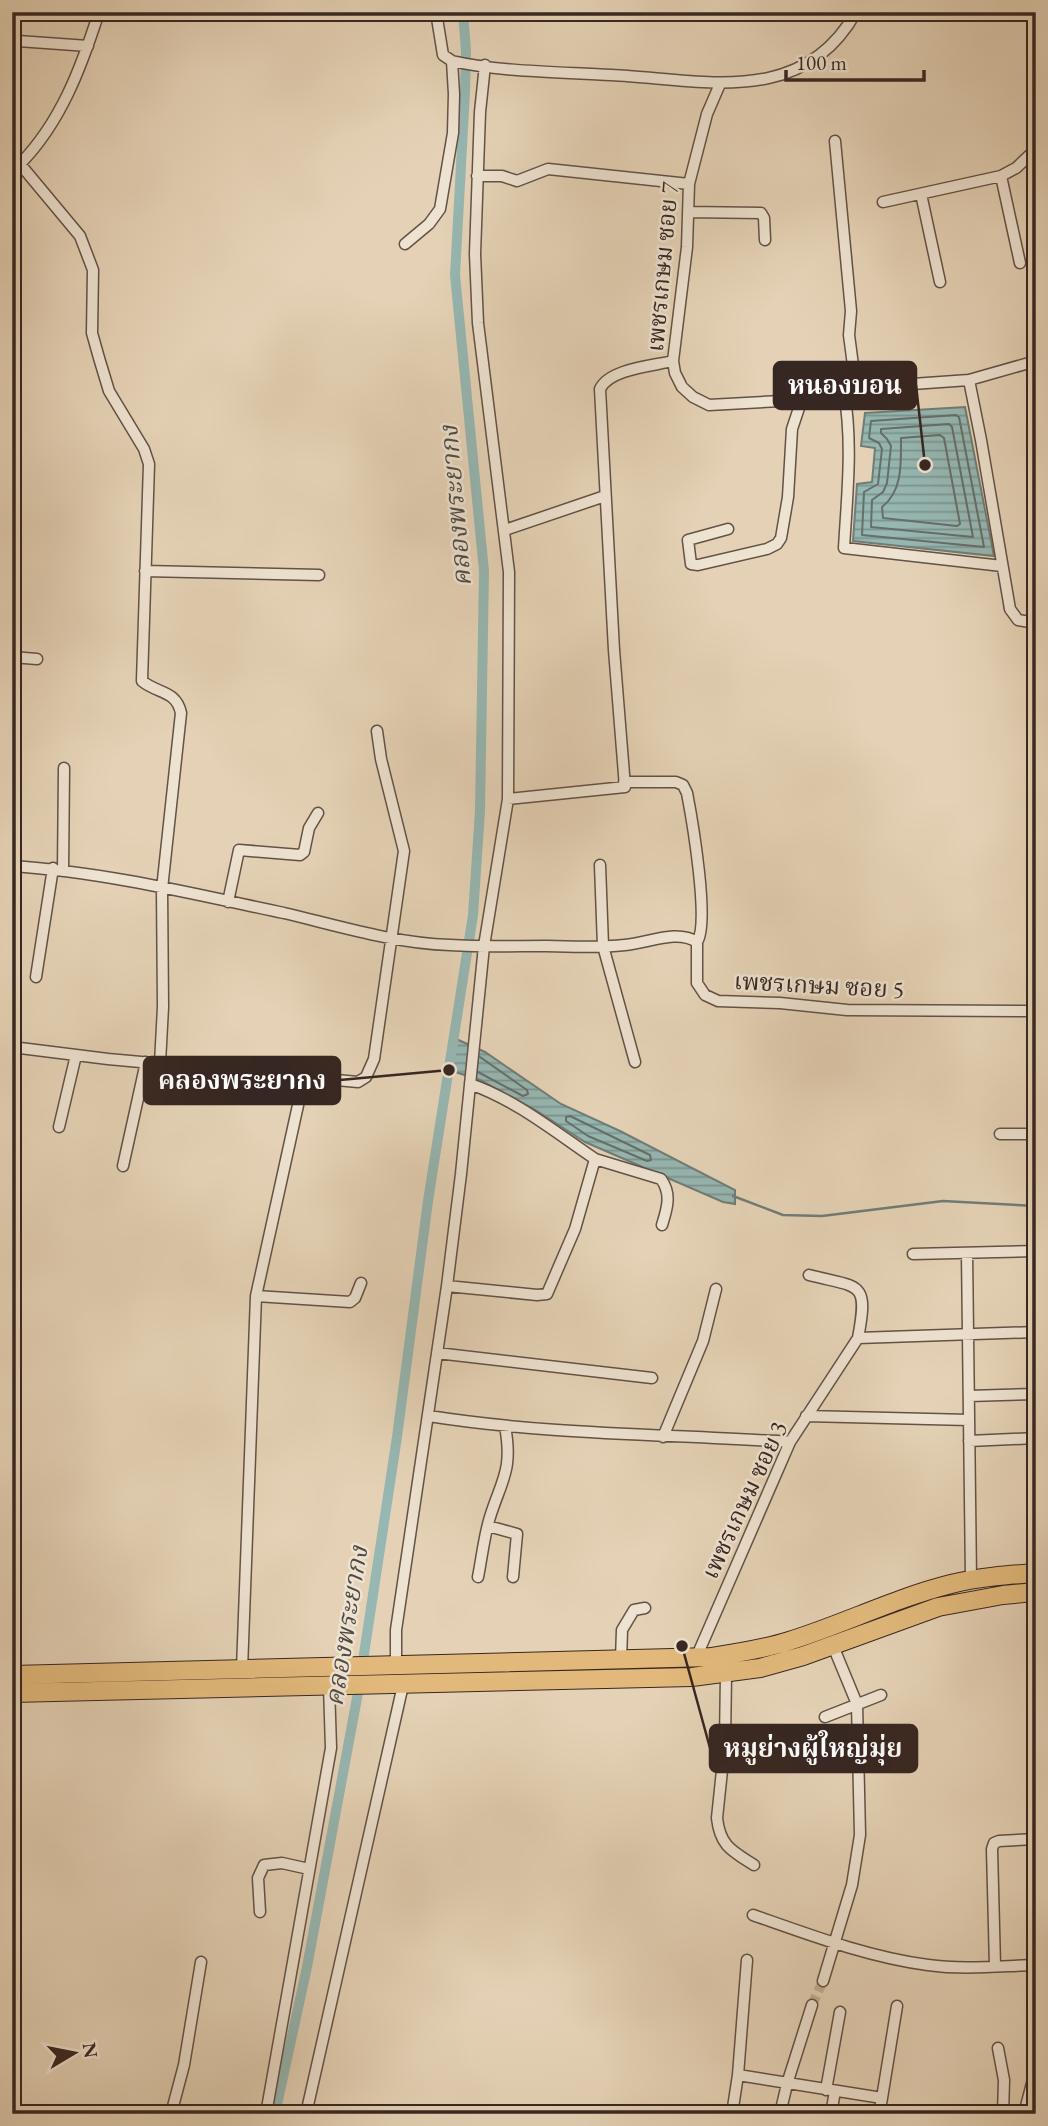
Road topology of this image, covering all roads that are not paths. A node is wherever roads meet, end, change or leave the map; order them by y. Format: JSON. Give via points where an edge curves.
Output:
{"nodes":[{"id":1,"x":99,"y":12,"type":"edge"},
{"id":2,"x":436,"y":12,"type":"edge"},
{"id":3,"x":856,"y":12,"type":"edge"},
{"id":4,"x":12,"y":38,"type":"edge"},
{"id":5,"x":88,"y":46,"type":"junction"},
{"id":6,"x":454,"y":62,"type":"junction"},
{"id":7,"x":482,"y":65,"type":"junction"},
{"id":8,"x":720,"y":84,"type":"junction"},
{"id":9,"x":835,"y":141,"type":"dead end"},
{"id":10,"x":1036,"y":149,"type":"edge"},
{"id":11,"x":16,"y":166,"type":"edge"},
{"id":12,"x":477,"y":176,"type":"junction"},
{"id":13,"x":1001,"y":176,"type":"junction"},
{"id":14,"x":689,"y":184,"type":"junction"},
{"id":15,"x":921,"y":194,"type":"junction"},
{"id":16,"x":883,"y":202,"type":"dead end"},
{"id":17,"x":688,"y":212,"type":"junction"},
{"id":18,"x":765,"y":240,"type":"dead end"},
{"id":19,"x":405,"y":244,"type":"dead end"},
{"id":20,"x":1020,"y":263,"type":"dead end"},
{"id":21,"x":940,"y":282,"type":"dead end"},
{"id":22,"x":673,"y":361,"type":"junction"},
{"id":23,"x":1036,"y":361,"type":"edge"},
{"id":24,"x":969,"y":380,"type":"junction"},
{"id":25,"x":856,"y":388,"type":"junction"},
{"id":26,"x":844,"y":393,"type":"junction"},
{"id":27,"x":802,"y":399,"type":"junction"},
{"id":28,"x":605,"y":495,"type":"junction"},
{"id":29,"x":505,"y":530,"type":"junction"},
{"id":30,"x":728,"y":530,"type":"dead end"},
{"id":31,"x":1002,"y":566,"type":"junction"},
{"id":32,"x":145,"y":571,"type":"junction"},
{"id":33,"x":319,"y":575,"type":"dead end"},
{"id":34,"x":1036,"y":623,"type":"edge"},
{"id":35,"x":12,"y":657,"type":"edge"},
{"id":36,"x":37,"y":659,"type":"dead end"},
{"id":37,"x":377,"y":731,"type":"dead end"},
{"id":38,"x":64,"y":768,"type":"dead end"},
{"id":39,"x":624,"y":782,"type":"junction"},
{"id":40,"x":508,"y":799,"type":"junction"},
{"id":41,"x":318,"y":813,"type":"dead end"},
{"id":42,"x":600,"y":865,"type":"dead end"},
{"id":43,"x":12,"y":866,"type":"edge"},
{"id":44,"x":58,"y":870,"type":"junction"},
{"id":45,"x":162,"y":889,"type":"junction"},
{"id":46,"x":228,"y":902,"type":"junction"},
{"id":47,"x":392,"y":937,"type":"junction"},
{"id":48,"x":697,"y":942,"type":"junction"},
{"id":49,"x":481,"y":946,"type":"junction"},
{"id":50,"x":603,"y":946,"type":"junction"},
{"id":51,"x":36,"y":977,"type":"dead end"},
{"id":52,"x":1036,"y":1011,"type":"edge"},
{"id":53,"x":12,"y":1047,"type":"edge"},
{"id":54,"x":76,"y":1055,"type":"junction"},
{"id":55,"x":146,"y":1062,"type":"junction"},
{"id":56,"x":635,"y":1062,"type":"dead end"},
{"id":57,"x":160,"y":1063,"type":"junction"},
{"id":58,"x":304,"y":1078,"type":"junction"},
{"id":59,"x":470,"y":1084,"type":"junction"},
{"id":60,"x":59,"y":1127,"type":"dead end"},
{"id":61,"x":1000,"y":1134,"type":"dead end"},
{"id":62,"x":1036,"y":1134,"type":"edge"},
{"id":63,"x":595,"y":1159,"type":"junction"},
{"id":64,"x":123,"y":1167,"type":"dead end"},
{"id":65,"x":662,"y":1225,"type":"dead end"},
{"id":66,"x":1036,"y":1251,"type":"edge"},
{"id":67,"x":967,"y":1253,"type":"junction"},
{"id":68,"x":913,"y":1254,"type":"dead end"},
{"id":69,"x":808,"y":1275,"type":"dead end"},
{"id":70,"x":361,"y":1283,"type":"dead end"},
{"id":71,"x":447,"y":1286,"type":"junction"},
{"id":72,"x":716,"y":1289,"type":"dead end"},
{"id":73,"x":256,"y":1296,"type":"junction"},
{"id":74,"x":1036,"y":1332,"type":"edge"},
{"id":75,"x":968,"y":1334,"type":"junction"},
{"id":76,"x":858,"y":1338,"type":"junction"},
{"id":77,"x":437,"y":1353,"type":"junction"},
{"id":78,"x":652,"y":1378,"type":"dead end"},
{"id":79,"x":1036,"y":1394,"type":"edge"},
{"id":80,"x":969,"y":1396,"type":"junction"},
{"id":81,"x":429,"y":1416,"type":"junction"},
{"id":82,"x":806,"y":1416,"type":"junction"},
{"id":83,"x":969,"y":1420,"type":"junction"},
{"id":84,"x":505,"y":1426,"type":"junction"},
{"id":85,"x":663,"y":1437,"type":"junction"},
{"id":86,"x":1036,"y":1438,"type":"edge"},
{"id":87,"x":969,"y":1441,"type":"junction"},
{"id":88,"x":790,"y":1442,"type":"junction"},
{"id":89,"x":488,"y":1526,"type":"junction"},
{"id":90,"x":1036,"y":1573,"type":"edge"},
{"id":91,"x":478,"y":1577,"type":"dead end"},
{"id":92,"x":513,"y":1577,"type":"dead end"},
{"id":93,"x":971,"y":1580,"type":"junction"},
{"id":94,"x":1036,"y":1592,"type":"edge"},
{"id":95,"x":645,"y":1608,"type":"dead end"},
{"id":96,"x":833,"y":1646,"type":"junction"},
{"id":97,"x":696,"y":1658,"type":"junction"},
{"id":98,"x":621,"y":1660,"type":"junction"},
{"id":99,"x":394,"y":1665,"type":"junction"},
{"id":100,"x":242,"y":1670,"type":"junction"},
{"id":101,"x":726,"y":1674,"type":"junction"},
{"id":102,"x":12,"y":1675,"type":"edge"},
{"id":103,"x":396,"y":1685,"type":"junction"},
{"id":104,"x":337,"y":1686,"type":"junction"},
{"id":105,"x":12,"y":1693,"type":"edge"},
{"id":106,"x":881,"y":1695,"type":"dead end"},
{"id":107,"x":857,"y":1704,"type":"junction"},
{"id":108,"x":825,"y":1717,"type":"dead end"},
{"id":109,"x":1036,"y":1839,"type":"edge"},
{"id":110,"x":754,"y":1865,"type":"dead end"},
{"id":111,"x":309,"y":1869,"type":"junction"},
{"id":112,"x":260,"y":1912,"type":"dead end"},
{"id":113,"x":753,"y":1915,"type":"dead end"},
{"id":114,"x":835,"y":1943,"type":"junction"},
{"id":115,"x":747,"y":1960,"type":"dead end"},
{"id":116,"x":201,"y":1962,"type":"dead end"},
{"id":117,"x":1036,"y":1965,"type":"edge"},
{"id":118,"x":995,"y":1966,"type":"junction"},
{"id":119,"x":823,"y":1981,"type":"tunnel mouth"},
{"id":120,"x":812,"y":2005,"type":"tunnel mouth"},
{"id":121,"x":897,"y":2006,"type":"dead end"},
{"id":122,"x":840,"y":2012,"type":"dead end"},
{"id":123,"x":998,"y":2048,"type":"dead end"},
{"id":124,"x":1035,"y":2071,"type":"edge"},
{"id":125,"x":738,"y":2075,"type":"junction"},
{"id":126,"x":787,"y":2084,"type":"junction"},
{"id":127,"x":831,"y":2090,"type":"junction"},
{"id":128,"x":882,"y":2098,"type":"junction"},
{"id":129,"x":171,"y":2114,"type":"edge"},
{"id":130,"x":266,"y":2114,"type":"edge"},
{"id":131,"x":306,"y":2114,"type":"edge"},
{"id":132,"x":732,"y":2114,"type":"edge"},
{"id":133,"x":780,"y":2114,"type":"edge"},
{"id":134,"x":831,"y":2114,"type":"edge"},
{"id":135,"x":879,"y":2114,"type":"edge"},
{"id":136,"x":1003,"y":2114,"type":"edge"},
{"id":137,"x":1024,"y":2114,"type":"edge"}],
"edges":[{"from":1,"to":5,"type":"street"},
{"from":2,"to":6,"type":"street","via":[[443,55]]},
{"from":3,"to":8,"type":"street","via":[[845,32],[803,67],[768,78]]},
{"from":4,"to":5,"type":"street"},
{"from":5,"to":11,"type":"street","via":[[45,136]]},
{"from":6,"to":7,"type":"street"},
{"from":6,"to":19,"type":"street","via":[[453,134],[440,209]]},
{"from":7,"to":8,"type":"street"},
{"from":7,"to":12,"type":"street"},
{"from":8,"to":14,"type":"street","name":"เพชรเกษม ซอย 7","via":[[707,114]]},
{"from":9,"to":25,"type":"street"},
{"from":10,"to":13,"type":"street"},
{"from":11,"to":32,"type":"street","via":[[80,236],[93,270],[92,333],[99,358],[109,391],[149,464]]},
{"from":12,"to":14,"type":"street","via":[[517,180],[548,169]]},
{"from":12,"to":29,"type":"street","via":[[478,323]]},
{"from":13,"to":15,"type":"street"},
{"from":13,"to":20,"type":"street"},
{"from":14,"to":17,"type":"street","name":"เพชรเกษม ซอย 7"},
{"from":15,"to":16,"type":"street"},
{"from":15,"to":21,"type":"street"},
{"from":17,"to":18,"type":"street","via":[[761,213]]},
{"from":17,"to":22,"type":"street","name":"เพชรเกษม ซอย 7"},
{"from":22,"to":27,"type":"street","name":"เพชรเกษม ซอย 7","via":[[682,387],[709,405]]},
{"from":22,"to":28,"type":"street","via":[[604,380],[600,389]]},
{"from":23,"to":24,"type":"street","name":"เพชรเกษม ซอย 7"},
{"from":24,"to":25,"type":"street","name":"เพชรเกษม ซอย 7"},
{"from":24,"to":31,"type":"street"},
{"from":25,"to":26,"type":"street","name":"เพชรเกษม ซอย 7"},
{"from":26,"to":27,"type":"street","name":"เพชรเกษม ซอย 7"},
{"from":26,"to":31,"type":"street","via":[[848,414],[844,548]]},
{"from":27,"to":30,"type":"street","via":[[792,429],[781,538],[767,549],[691,564],[688,540]]},
{"from":28,"to":29,"type":"street"},
{"from":28,"to":39,"type":"street"},
{"from":29,"to":40,"type":"street","via":[[510,601]]},
{"from":31,"to":34,"type":"street","via":[[1010,609],[1018,620]]},
{"from":32,"to":33,"type":"street"},
{"from":32,"to":45,"type":"street","via":[[142,681],[171,695],[179,702],[181,713]]},
{"from":35,"to":36,"type":"street"},
{"from":37,"to":47,"type":"street","via":[[404,851]]},
{"from":38,"to":44,"type":"street"},
{"from":39,"to":40,"type":"street","name":"เพชรเกษม ซอย 5","via":[[625,787]]},
{"from":39,"to":48,"type":"street","name":"เพชรเกษม ซอย 5","via":[[676,782],[687,793],[701,896]]},
{"from":40,"to":49,"type":"street"},
{"from":41,"to":46,"type":"street","via":[[300,855],[239,850]]},
{"from":42,"to":50,"type":"street"},
{"from":43,"to":44,"type":"street"},
{"from":44,"to":45,"type":"street"},
{"from":44,"to":51,"type":"street"},
{"from":45,"to":46,"type":"street"},
{"from":45,"to":57,"type":"street"},
{"from":46,"to":47,"type":"street"},
{"from":47,"to":49,"type":"street","via":[[415,943]]},
{"from":47,"to":58,"type":"street","via":[[374,1059],[366,1077],[358,1082]]},
{"from":48,"to":50,"type":"street","via":[[679,936]]},
{"from":48,"to":52,"type":"street","name":"เพชรเกษม ซอย 5","via":[[697,983],[705,995],[718,1001],[847,1010]]},
{"from":49,"to":50,"type":"street"},
{"from":49,"to":59,"type":"street"},
{"from":50,"to":56,"type":"street"},
{"from":53,"to":54,"type":"street"},
{"from":54,"to":55,"type":"street"},
{"from":54,"to":60,"type":"street"},
{"from":55,"to":57,"type":"street"},
{"from":55,"to":64,"type":"street"},
{"from":57,"to":58,"type":"street"},
{"from":58,"to":73,"type":"street"},
{"from":59,"to":63,"type":"street","via":[[493,1092]]},
{"from":59,"to":71,"type":"street"},
{"from":61,"to":62,"type":"street"},
{"from":63,"to":65,"type":"street","via":[[661,1179],[668,1195]]},
{"from":63,"to":71,"type":"street","via":[[575,1229],[547,1294]]},
{"from":66,"to":67,"type":"street"},
{"from":67,"to":68,"type":"street"},
{"from":67,"to":75,"type":"street"},
{"from":69,"to":76,"type":"street","via":[[855,1288],[861,1294]]},
{"from":70,"to":73,"type":"street","via":[[350,1302]]},
{"from":71,"to":77,"type":"street"},
{"from":72,"to":85,"type":"street","via":[[698,1354]]},
{"from":73,"to":100,"type":"street"},
{"from":74,"to":75,"type":"street"},
{"from":75,"to":76,"type":"street"},
{"from":75,"to":80,"type":"street"},
{"from":76,"to":82,"type":"street","name":"เพชรเกษม ซอย 3"},
{"from":77,"to":78,"type":"street"},
{"from":77,"to":81,"type":"street"},
{"from":79,"to":80,"type":"street"},
{"from":80,"to":83,"type":"street"},
{"from":81,"to":84,"type":"street"},
{"from":81,"to":99,"type":"street"},
{"from":82,"to":83,"type":"street"},
{"from":82,"to":88,"type":"street","name":"เพชรเกษม ซอย 3"},
{"from":83,"to":87,"type":"street"},
{"from":84,"to":85,"type":"street"},
{"from":84,"to":89,"type":"street","via":[[507,1473]]},
{"from":85,"to":88,"type":"street"},
{"from":86,"to":87,"type":"street"},
{"from":87,"to":93,"type":"street"},
{"from":88,"to":97,"type":"street","name":"เพชรเกษม ซอย 3"},
{"from":89,"to":91,"type":"street"},
{"from":89,"to":92,"type":"street","via":[[517,1534]]},
{"from":90,"to":93,"type":"main road"},
{"from":93,"to":97,"type":"main road","via":[[904,1598],[775,1645]]},
{"from":94,"to":96,"type":"main road","via":[[939,1607]]},
{"from":95,"to":98,"type":"street","via":[[634,1610],[623,1626]]},
{"from":96,"to":101,"type":"main road"},
{"from":96,"to":107,"type":"street"},
{"from":97,"to":98,"type":"main road"},
{"from":98,"to":99,"type":"main road"},
{"from":99,"to":100,"type":"main road"},
{"from":100,"to":102,"type":"main road"},
{"from":101,"to":103,"type":"main road"},
{"from":101,"to":110,"type":"street","via":[[718,1830],[729,1850]]},
{"from":103,"to":104,"type":"main road"},
{"from":103,"to":131,"type":"street"},
{"from":104,"to":105,"type":"main road"},
{"from":104,"to":111,"type":"street"},
{"from":106,"to":107,"type":"street"},
{"from":107,"to":108,"type":"street"},
{"from":107,"to":114,"type":"street","via":[[860,1835]]},
{"from":109,"to":118,"type":"street","via":[[999,1841],[992,1849]]},
{"from":111,"to":112,"type":"street","via":[[282,1863],[264,1865],[258,1878]]},
{"from":111,"to":130,"type":"street"},
{"from":113,"to":114,"type":"street"},
{"from":114,"to":118,"type":"street","via":[[926,1965]]},
{"from":114,"to":119,"type":"street"},
{"from":115,"to":125,"type":"street"},
{"from":116,"to":129,"type":"street"},
{"from":117,"to":118,"type":"street"},
{"from":120,"to":126,"type":"street"},
{"from":121,"to":128,"type":"street"},
{"from":122,"to":127,"type":"street"},
{"from":123,"to":136,"type":"street","via":[[1004,2080]]},
{"from":124,"to":137,"type":"street"},
{"from":125,"to":126,"type":"street"},
{"from":125,"to":132,"type":"street"},
{"from":126,"to":127,"type":"street"},
{"from":126,"to":133,"type":"street"},
{"from":127,"to":128,"type":"street"},
{"from":127,"to":134,"type":"street"},
{"from":128,"to":135,"type":"street"}]}
